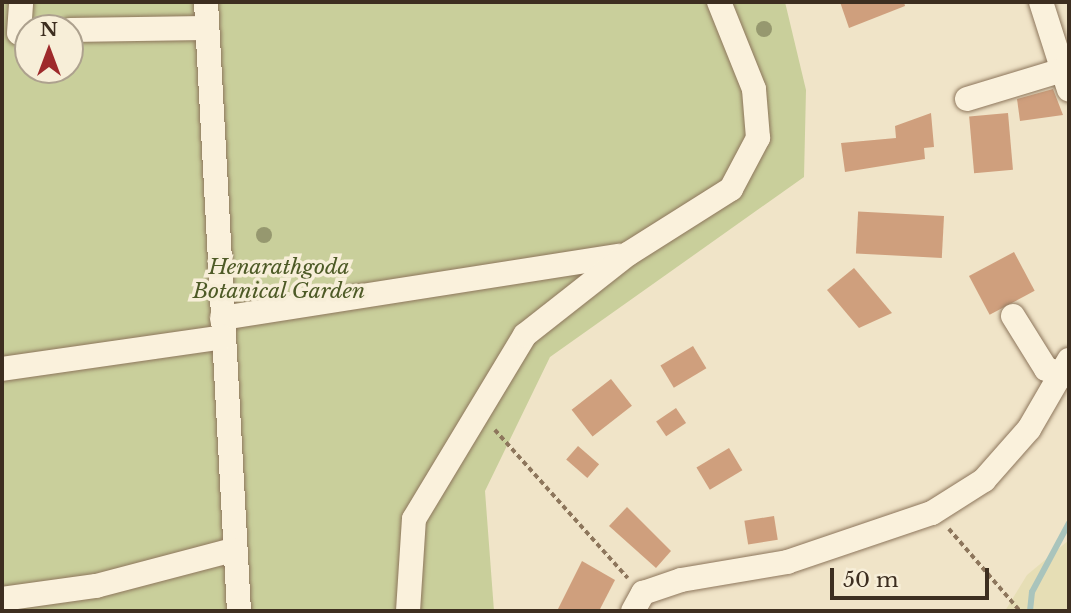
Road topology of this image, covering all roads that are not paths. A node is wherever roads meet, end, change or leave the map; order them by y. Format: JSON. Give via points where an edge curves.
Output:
{"nodes":[{"id":1,"x":206,"y":2,"type":"edge"},
{"id":2,"x":719,"y":2,"type":"edge"},
{"id":3,"x":1041,"y":2,"type":"edge"},
{"id":4,"x":205,"y":28,"type":"junction"},
{"id":5,"x":84,"y":30,"type":"edge"},
{"id":6,"x":1066,"y":80,"type":"edge"},
{"id":7,"x":967,"y":99,"type":"dead end"},
{"id":8,"x":628,"y":254,"type":"junction"},
{"id":9,"x":1013,"y":316,"type":"dead end"},
{"id":10,"x":223,"y":328,"type":"junction"},
{"id":11,"x":2,"y":369,"type":"edge"},
{"id":12,"x":1067,"y":371,"type":"edge"},
{"id":13,"x":233,"y":550,"type":"junction"},
{"id":14,"x":2,"y":599,"type":"edge"},
{"id":15,"x":638,"y":602,"type":"edge"},
{"id":16,"x":239,"y":611,"type":"edge"},
{"id":17,"x":408,"y":611,"type":"edge"}],
"edges":[{"from":1,"to":4,"type":"street"},
{"from":2,"to":8,"type":"street","via":[[754,89],[758,138],[731,189]]},
{"from":3,"to":6,"type":"street"},
{"from":4,"to":5,"type":"street"},
{"from":4,"to":10,"type":"street"},
{"from":6,"to":7,"type":"street"},
{"from":8,"to":10,"type":"street"},
{"from":8,"to":17,"type":"street","via":[[525,335],[465,426],[414,519]]},
{"from":9,"to":12,"type":"street","via":[[1046,369]]},
{"from":10,"to":11,"type":"street"},
{"from":10,"to":13,"type":"street"},
{"from":12,"to":15,"type":"street","via":[[1029,429],[984,480],[932,513],[787,562]]},
{"from":13,"to":14,"type":"street","via":[[96,586]]},
{"from":13,"to":16,"type":"street"}]}
